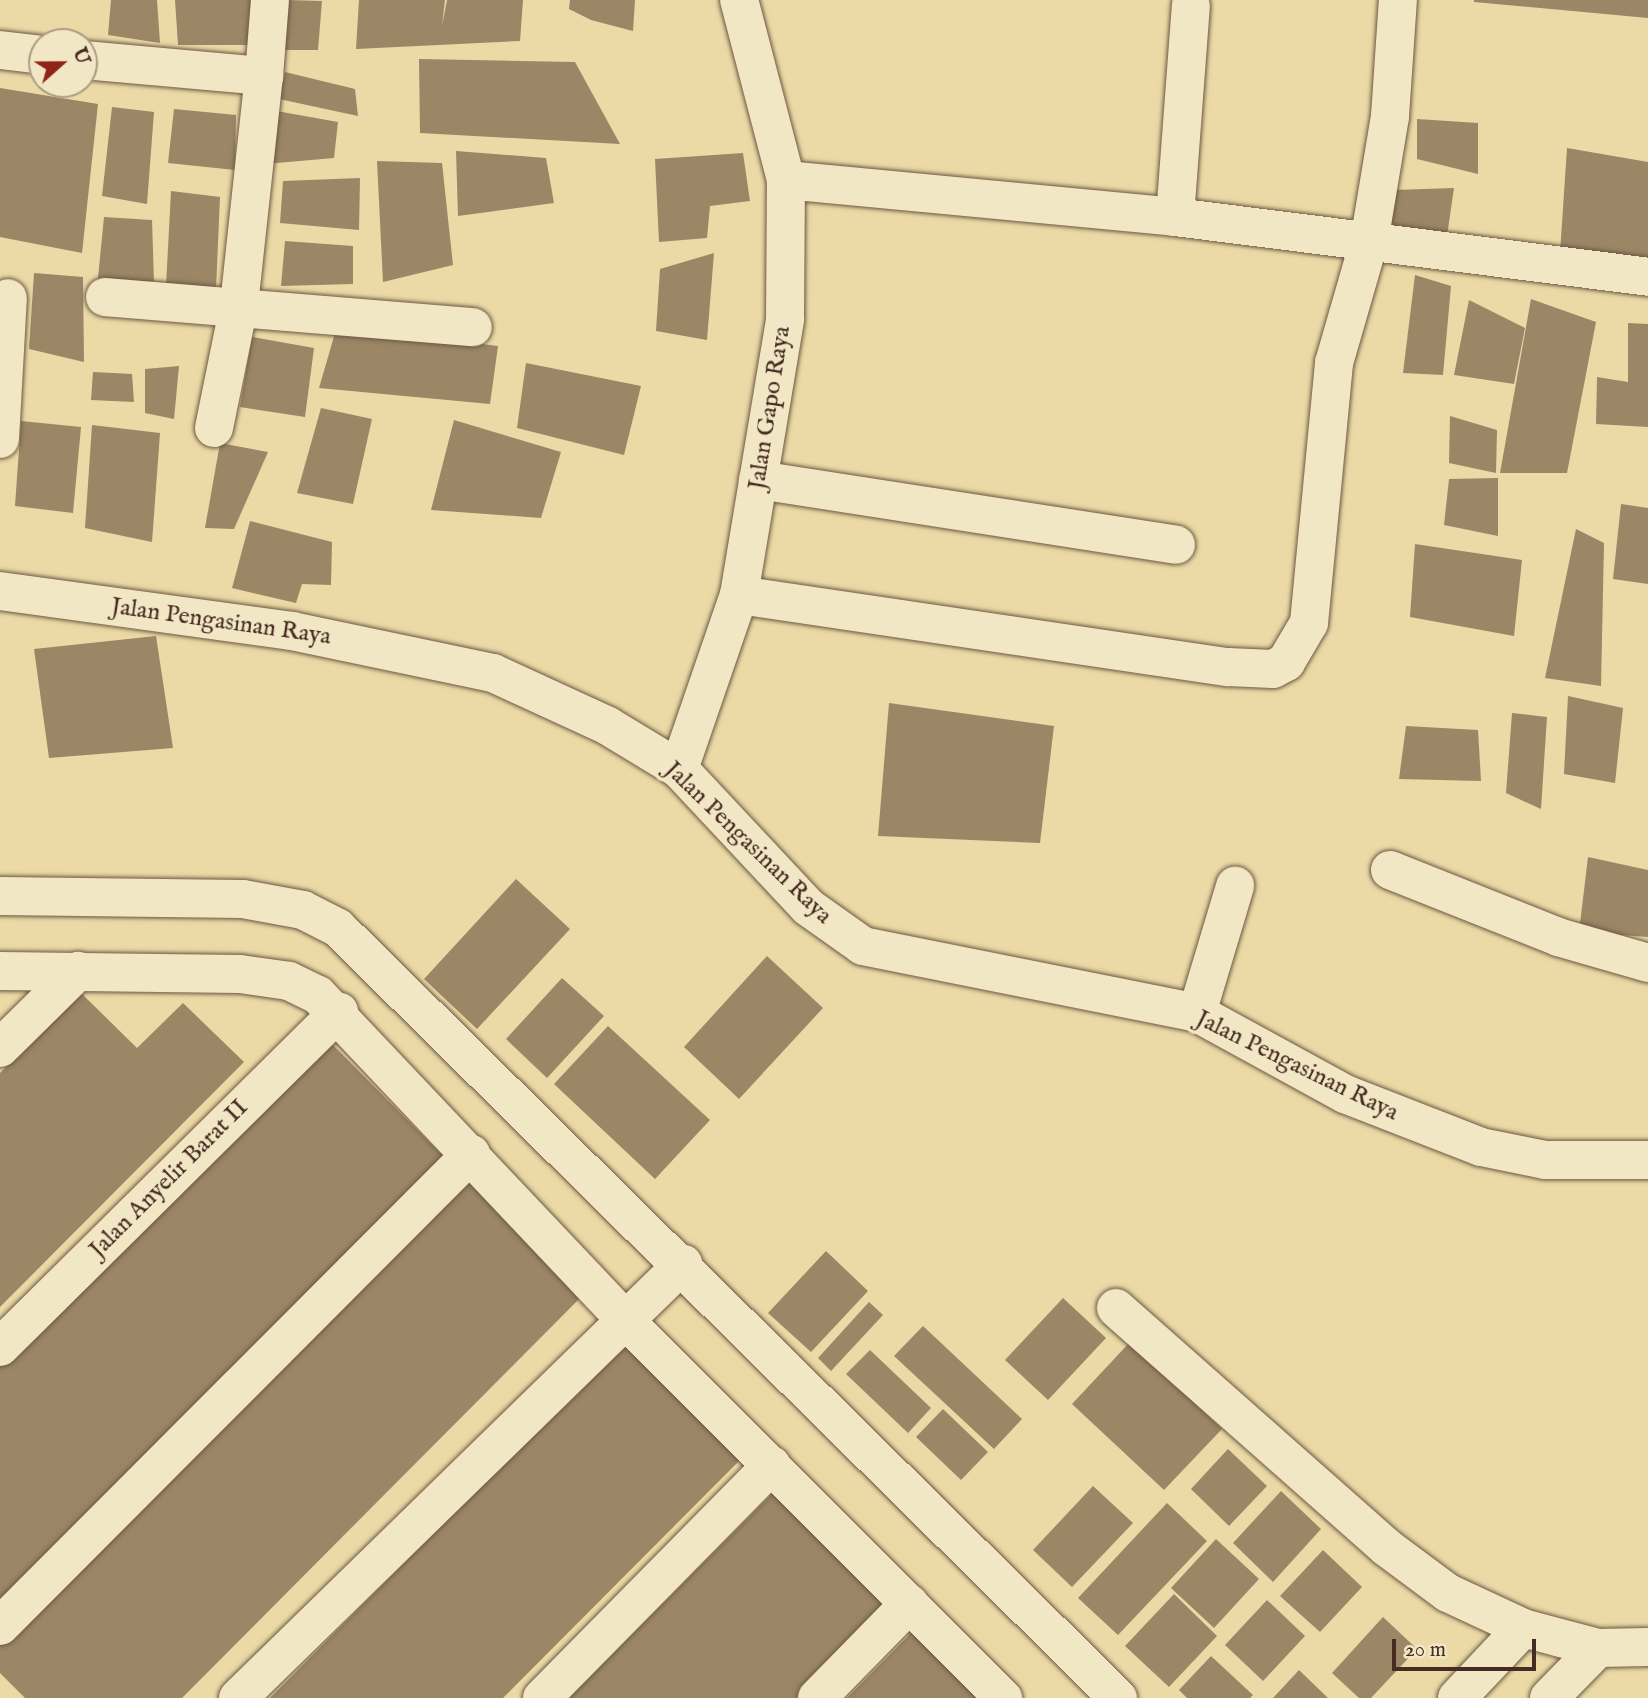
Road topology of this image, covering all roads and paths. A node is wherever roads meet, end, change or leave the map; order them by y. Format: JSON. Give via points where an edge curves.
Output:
{"nodes":[{"id":1,"x":270,"y":0,"type":"edge"},
{"id":2,"x":739,"y":0,"type":"edge"},
{"id":3,"x":1398,"y":0,"type":"edge"},
{"id":4,"x":1191,"y":6,"type":"dead end"},
{"id":5,"x":0,"y":50,"type":"edge"},
{"id":6,"x":28,"y":53,"type":"edge"},
{"id":7,"x":98,"y":61,"type":"edge"},
{"id":8,"x":264,"y":76,"type":"junction"},
{"id":9,"x":786,"y":180,"type":"junction"},
{"id":10,"x":1175,"y":217,"type":"junction"},
{"id":11,"x":1369,"y":242,"type":"junction"},
{"id":12,"x":1648,"y":277,"type":"edge"},
{"id":13,"x":105,"y":297,"type":"dead end"},
{"id":14,"x":8,"y":298,"type":"dead end"},
{"id":15,"x":239,"y":305,"type":"junction"},
{"id":16,"x":472,"y":327,"type":"dead end"},
{"id":17,"x":215,"y":428,"type":"dead end"},
{"id":18,"x":0,"y":439,"type":"edge"},
{"id":19,"x":758,"y":480,"type":"junction"},
{"id":20,"x":1176,"y":545,"type":"dead end"},
{"id":21,"x":0,"y":591,"type":"edge"},
{"id":22,"x":739,"y":595,"type":"junction"},
{"id":23,"x":679,"y":769,"type":"junction"},
{"id":24,"x":1390,"y":870,"type":"dead end"},
{"id":25,"x":1235,"y":886,"type":"dead end"},
{"id":26,"x":0,"y":896,"type":"edge"},
{"id":27,"x":1648,"y":963,"type":"edge"},
{"id":28,"x":0,"y":971,"type":"edge"},
{"id":29,"x":78,"y":971,"type":"junction"},
{"id":30,"x":339,"y":1011,"type":"junction"},
{"id":31,"x":1197,"y":1013,"type":"junction"},
{"id":32,"x":0,"y":1048,"type":"edge"},
{"id":33,"x":471,"y":1154,"type":"junction"},
{"id":34,"x":1648,"y":1160,"type":"edge"},
{"id":35,"x":684,"y":1264,"type":"junction"},
{"id":36,"x":1116,"y":1308,"type":"dead end"},
{"id":37,"x":627,"y":1322,"type":"junction"},
{"id":38,"x":0,"y":1347,"type":"edge"},
{"id":39,"x":772,"y":1465,"type":"junction"},
{"id":40,"x":909,"y":1604,"type":"junction"},
{"id":41,"x":0,"y":1626,"type":"edge"},
{"id":42,"x":1523,"y":1628,"type":"junction"},
{"id":43,"x":1648,"y":1647,"type":"edge"},
{"id":44,"x":1598,"y":1648,"type":"junction"},
{"id":45,"x":238,"y":1698,"type":"edge"},
{"id":46,"x":542,"y":1698,"type":"edge"},
{"id":47,"x":817,"y":1698,"type":"edge"},
{"id":48,"x":1003,"y":1698,"type":"edge"},
{"id":49,"x":1118,"y":1698,"type":"edge"},
{"id":50,"x":1457,"y":1698,"type":"edge"},
{"id":51,"x":1549,"y":1698,"type":"edge"}],
"edges":[{"from":1,"to":8,"type":"street"},
{"from":2,"to":9,"type":"street","name":"Jalan Gapo Raya"},
{"from":3,"to":11,"type":"street","via":[[1391,116]]},
{"from":4,"to":10,"type":"street"},
{"from":5,"to":6,"type":"street"},
{"from":7,"to":8,"type":"street"},
{"from":8,"to":15,"type":"street"},
{"from":9,"to":10,"type":"street"},
{"from":9,"to":19,"type":"street","name":"Jalan Gapo Raya","via":[[781,367]]},
{"from":10,"to":11,"type":"street"},
{"from":11,"to":12,"type":"street"},
{"from":11,"to":22,"type":"street","via":[[1334,363],[1309,623],[1279,667],[1228,667]]},
{"from":13,"to":15,"type":"street"},
{"from":14,"to":18,"type":"street"},
{"from":15,"to":16,"type":"street"},
{"from":15,"to":17,"type":"street"},
{"from":19,"to":20,"type":"street"},
{"from":19,"to":22,"type":"street","name":"Jalan Gapo Raya"},
{"from":21,"to":23,"type":"street","name":"Jalan Pengasinan Raya","via":[[427,655],[493,673],[608,726]]},
{"from":22,"to":23,"type":"street","name":"Jalan Gapo Raya"},
{"from":23,"to":31,"type":"street","name":"Jalan Pengasinan Raya","via":[[808,907],[863,946]]},
{"from":24,"to":27,"type":"street","via":[[1558,937]]},
{"from":25,"to":31,"type":"street"},
{"from":26,"to":35,"type":"street","via":[[243,899],[303,910],[338,928]]},
{"from":28,"to":29,"type":"street"},
{"from":29,"to":30,"type":"street","via":[[289,981]]},
{"from":29,"to":32,"type":"street"},
{"from":30,"to":33,"type":"street"},
{"from":30,"to":38,"type":"street","name":"Jalan Anyelir Barat II"},
{"from":31,"to":34,"type":"street","name":"Jalan Pengasinan Raya","via":[[1345,1094],[1457,1139],[1545,1160]]},
{"from":33,"to":37,"type":"street"},
{"from":33,"to":41,"type":"street"},
{"from":35,"to":37,"type":"street"},
{"from":35,"to":49,"type":"street"},
{"from":36,"to":42,"type":"street","via":[[1386,1547],[1485,1616]]},
{"from":37,"to":39,"type":"street"},
{"from":37,"to":45,"type":"street"},
{"from":39,"to":40,"type":"street"},
{"from":39,"to":46,"type":"street"},
{"from":40,"to":47,"type":"street"},
{"from":40,"to":48,"type":"street"},
{"from":42,"to":44,"type":"street"},
{"from":42,"to":50,"type":"street"},
{"from":43,"to":44,"type":"street"},
{"from":44,"to":51,"type":"street"}]}
